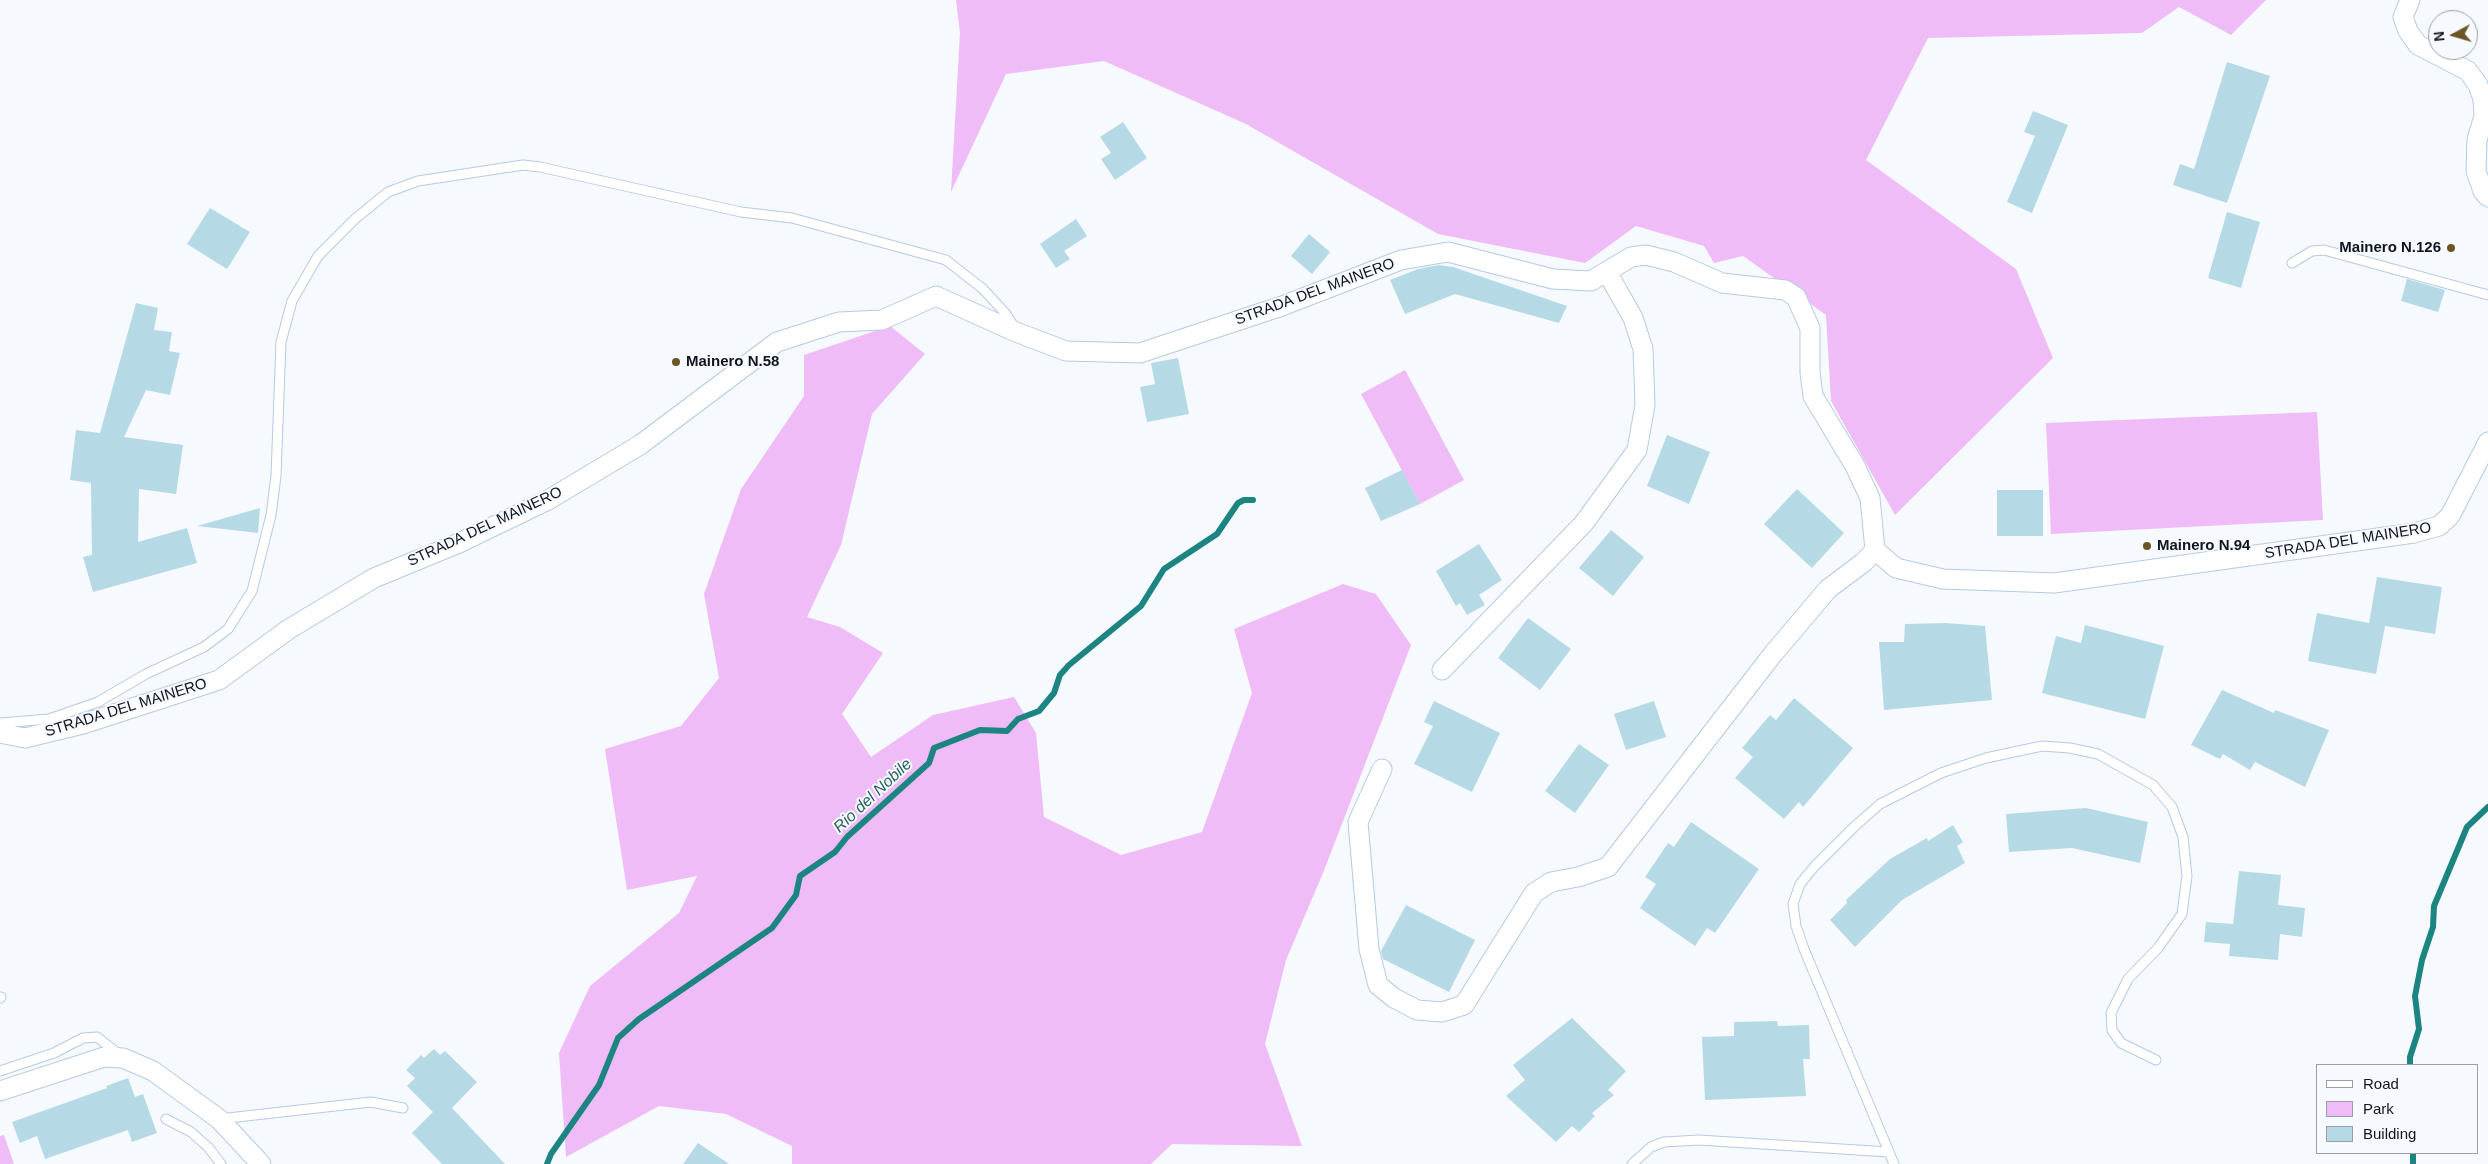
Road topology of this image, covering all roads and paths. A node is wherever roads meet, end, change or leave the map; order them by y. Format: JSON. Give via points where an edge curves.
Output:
{"nodes":[{"id":1,"x":2410,"y":0,"type":"edge"},
{"id":2,"x":2488,"y":197,"type":"edge"},
{"id":3,"x":2292,"y":263,"type":"dead end"},
{"id":4,"x":1607,"y":272,"type":"junction"},
{"id":5,"x":2488,"y":294,"type":"edge"},
{"id":6,"x":1016,"y":332,"type":"junction"},
{"id":7,"x":2488,"y":442,"type":"edge"},
{"id":8,"x":1876,"y":550,"type":"junction"},
{"id":9,"x":1442,"y":670,"type":"dead end"},
{"id":10,"x":0,"y":723,"type":"edge"},
{"id":11,"x":0,"y":733,"type":"edge"},
{"id":12,"x":1382,"y":769,"type":"dead end"},
{"id":13,"x":123,"y":1058,"type":"junction"},
{"id":14,"x":2156,"y":1060,"type":"dead end"},
{"id":15,"x":0,"y":1071,"type":"edge"},
{"id":16,"x":0,"y":1091,"type":"edge"},
{"id":17,"x":403,"y":1108,"type":"dead end"},
{"id":18,"x":166,"y":1119,"type":"dead end"},
{"id":19,"x":219,"y":1119,"type":"junction"},
{"id":20,"x":1889,"y":1152,"type":"junction"},
{"id":21,"x":221,"y":1164,"type":"edge"},
{"id":22,"x":261,"y":1164,"type":"edge"},
{"id":23,"x":1632,"y":1164,"type":"edge"},
{"id":24,"x":1894,"y":1164,"type":"edge"}],
"edges":[{"from":1,"to":2,"type":"street","via":[[2403,17],[2418,45],[2468,70],[2478,85],[2484,116],[2477,140],[2476,170]]},
{"from":3,"to":5,"type":"lane","via":[[2312,251],[2324,250]]},
{"from":4,"to":6,"type":"street","name":"STRADA DEL MAINERO","via":[[1591,281],[1553,279],[1448,252],[1401,260],[1282,306],[1140,353],[1066,351]]},
{"from":4,"to":8,"type":"street","name":"STRADA DEL MAINERO","via":[[1631,257],[1646,255],[1674,262],[1722,283],[1785,290],[1796,297],[1810,328],[1813,396],[1855,466],[1870,498]]},
{"from":4,"to":9,"type":"street","via":[[1633,318],[1643,349],[1645,405],[1636,450],[1584,523]]},
{"from":6,"to":10,"type":"lane","via":[[1006,314],[983,289],[946,260],[792,218],[741,212],[523,165],[418,181],[388,192],[318,256],[292,301],[281,342],[276,476],[271,515],[252,591],[228,629],[204,647],[146,674],[98,702],[48,720]]},
{"from":6,"to":11,"type":"street","name":"STRADA DEL MAINERO","via":[[936,296],[882,320],[839,322],[777,342],[640,445],[548,500],[459,543],[374,578],[289,629],[219,680],[83,724],[24,738]]},
{"from":7,"to":8,"type":"street","name":"STRADA DEL MAINERO","via":[[2450,516],[2440,526],[2414,534],[2054,584],[1943,579],[1896,568]]},
{"from":8,"to":12,"type":"street","via":[[1828,589],[1608,867],[1551,882],[1534,893],[1464,1005],[1442,1012],[1417,1010],[1378,985],[1369,949],[1358,822]]},
{"from":13,"to":15,"type":"lane","via":[[97,1037],[83,1038],[54,1053]]},
{"from":13,"to":16,"type":"street","via":[[104,1057]]},
{"from":13,"to":19,"type":"street","via":[[153,1070]]},
{"from":14,"to":20,"type":"lane","via":[[2121,1043],[2112,1030],[2111,1014],[2128,979],[2158,948],[2182,914],[2187,876],[2183,837],[2172,807],[2153,785],[2098,754],[2070,748],[2042,746],[1986,758],[1941,773],[1880,804],[1854,827],[1800,884],[1793,904],[1804,950]]},
{"from":17,"to":19,"type":"lane","via":[[371,1102]]},
{"from":18,"to":21,"type":"lane","via":[[192,1132]]},
{"from":19,"to":22,"type":"street"},
{"from":20,"to":23,"type":"lane","via":[[1699,1140],[1664,1142],[1651,1147]]},
{"from":20,"to":24,"type":"lane"}]}
